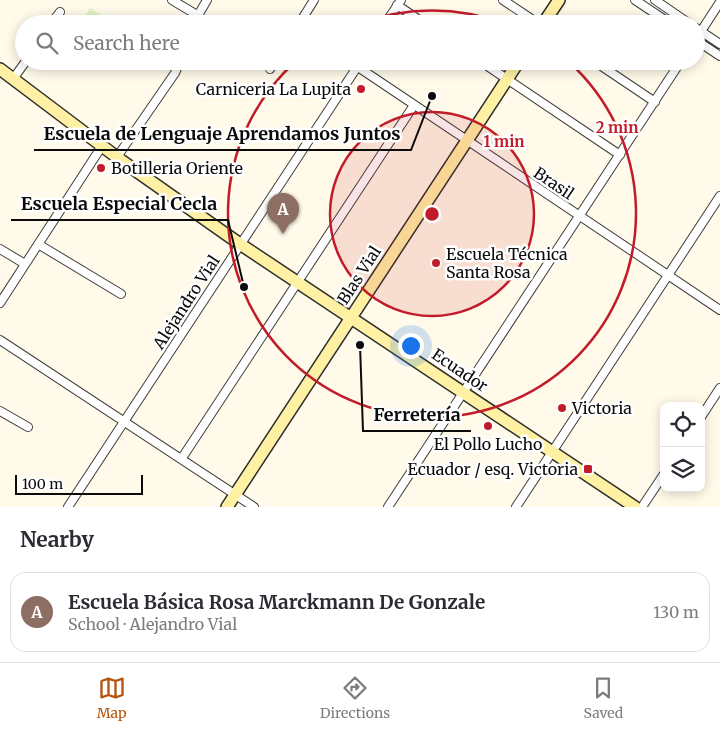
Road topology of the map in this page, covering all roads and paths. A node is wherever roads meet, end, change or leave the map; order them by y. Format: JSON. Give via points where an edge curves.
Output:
{"nodes":[{"id":1,"x":172,"y":0,"type":"edge"},
{"id":2,"x":206,"y":0,"type":"edge"},
{"id":3,"x":314,"y":0,"type":"edge"},
{"id":4,"x":504,"y":0,"type":"edge"},
{"id":5,"x":559,"y":0,"type":"edge"},
{"id":6,"x":635,"y":0,"type":"edge"},
{"id":7,"x":655,"y":0,"type":"edge"},
{"id":8,"x":720,"y":2,"type":"edge"},
{"id":9,"x":399,"y":3,"type":"edge"},
{"id":10,"x":60,"y":12,"type":"dead end"},
{"id":11,"x":58,"y":15,"type":"edge"},
{"id":12,"x":197,"y":15,"type":"joint"},
{"id":13,"x":305,"y":15,"type":"edge"},
{"id":14,"x":391,"y":15,"type":"edge"},
{"id":15,"x":414,"y":15,"type":"edge"},
{"id":16,"x":526,"y":15,"type":"edge"},
{"id":17,"x":549,"y":15,"type":"edge"},
{"id":18,"x":658,"y":15,"type":"edge"},
{"id":19,"x":677,"y":15,"type":"edge"},
{"id":20,"x":705,"y":22,"type":"edge"},
{"id":21,"x":705,"y":34,"type":"edge"},
{"id":22,"x":720,"y":44,"type":"edge"},
{"id":23,"x":705,"y":46,"type":"edge"},
{"id":24,"x":720,"y":56,"type":"edge"},
{"id":25,"x":0,"y":69,"type":"edge"},
{"id":26,"x":20,"y":70,"type":"edge"},
{"id":27,"x":176,"y":70,"type":"edge"},
{"id":28,"x":355,"y":70,"type":"edge"},
{"id":29,"x":367,"y":70,"type":"edge"},
{"id":30,"x":494,"y":70,"type":"edge"},
{"id":31,"x":513,"y":70,"type":"edge"},
{"id":32,"x":607,"y":70,"type":"edge"},
{"id":33,"x":675,"y":70,"type":"edge"},
{"id":34,"x":13,"y":79,"type":"junction"},
{"id":35,"x":507,"y":79,"type":"junction"},
{"id":36,"x":655,"y":102,"type":"junction"},
{"id":37,"x":414,"y":105,"type":"junction"},
{"id":38,"x":467,"y":140,"type":"junction"},
{"id":39,"x":102,"y":146,"type":"junction"},
{"id":40,"x":620,"y":155,"type":"junction"},
{"id":41,"x":117,"y":157,"type":"junction"},
{"id":42,"x":720,"y":196,"type":"edge"},
{"id":43,"x":579,"y":216,"type":"junction"},
{"id":44,"x":38,"y":244,"type":"junction"},
{"id":45,"x":240,"y":244,"type":"junction"},
{"id":46,"x":0,"y":249,"type":"edge"},
{"id":47,"x":25,"y":264,"type":"junction"},
{"id":48,"x":668,"y":276,"type":"junction"},
{"id":49,"x":298,"y":282,"type":"junction"},
{"id":50,"x":121,"y":294,"type":"dead end"},
{"id":51,"x":0,"y":303,"type":"edge"},
{"id":52,"x":720,"y":310,"type":"edge"},
{"id":53,"x":351,"y":317,"type":"junction"},
{"id":54,"x":0,"y":340,"type":"edge"},
{"id":55,"x":720,"y":388,"type":"edge"},
{"id":56,"x":464,"y":392,"type":"junction"},
{"id":57,"x":0,"y":411,"type":"edge"},
{"id":58,"x":705,"y":411,"type":"edge"},
{"id":59,"x":125,"y":420,"type":"junction"},
{"id":60,"x":28,"y":428,"type":"dead end"},
{"id":61,"x":553,"y":452,"type":"junction"},
{"id":62,"x":182,"y":458,"type":"junction"},
{"id":63,"x":660,"y":480,"type":"edge"},
{"id":64,"x":235,"y":494,"type":"junction"},
{"id":65,"x":68,"y":507,"type":"edge"},
{"id":66,"x":227,"y":507,"type":"edge"},
{"id":67,"x":254,"y":507,"type":"edge"},
{"id":68,"x":388,"y":507,"type":"edge"},
{"id":69,"x":516,"y":507,"type":"edge"},
{"id":70,"x":635,"y":507,"type":"edge"},
{"id":71,"x":642,"y":507,"type":"edge"}],
"edges":[{"from":1,"to":12,"type":"street"},
{"from":2,"to":12,"type":"street"},
{"from":3,"to":13,"type":"street"},
{"from":4,"to":16,"type":"street"},
{"from":5,"to":17,"type":"street"},
{"from":6,"to":18,"type":"street"},
{"from":7,"to":19,"type":"street"},
{"from":8,"to":20,"type":"street"},
{"from":9,"to":14,"type":"street"},
{"from":9,"to":15,"type":"street"},
{"from":10,"to":11,"type":"street"},
{"from":21,"to":22,"type":"street"},
{"from":23,"to":24,"type":"street"},
{"from":25,"to":34,"type":"street","name":"Ecuador"},
{"from":26,"to":34,"type":"street"},
{"from":27,"to":41,"type":"street"},
{"from":28,"to":45,"type":"street","name":"Alejandro Vial"},
{"from":29,"to":37,"type":"street","name":"Brasil"},
{"from":30,"to":35,"type":"street"},
{"from":31,"to":35,"type":"street","name":"Blas Vial"},
{"from":32,"to":36,"type":"street"},
{"from":33,"to":36,"type":"street"},
{"from":34,"to":39,"type":"street","name":"Ecuador"},
{"from":35,"to":38,"type":"street","name":"Blas Vial"},
{"from":35,"to":40,"type":"street"},
{"from":36,"to":40,"type":"street"},
{"from":37,"to":38,"type":"street","name":"Brasil"},
{"from":37,"to":49,"type":"street"},
{"from":38,"to":43,"type":"street","name":"Brasil"},
{"from":38,"to":53,"type":"street","name":"Blas Vial"},
{"from":39,"to":41,"type":"street","name":"Ecuador"},
{"from":39,"to":44,"type":"street"},
{"from":40,"to":43,"type":"street"},
{"from":41,"to":45,"type":"street","name":"Ecuador"},
{"from":42,"to":48,"type":"street"},
{"from":43,"to":48,"type":"street","name":"Brasil"},
{"from":43,"to":56,"type":"street"},
{"from":44,"to":47,"type":"street"},
{"from":44,"to":50,"type":"street"},
{"from":45,"to":49,"type":"street","name":"Ecuador"},
{"from":45,"to":59,"type":"street","name":"Alejandro Vial"},
{"from":46,"to":47,"type":"street"},
{"from":47,"to":51,"type":"street"},
{"from":48,"to":52,"type":"street","name":"Brasil"},
{"from":48,"to":61,"type":"street"},
{"from":49,"to":53,"type":"street","name":"Ecuador"},
{"from":49,"to":62,"type":"street"},
{"from":53,"to":56,"type":"street","name":"Ecuador"},
{"from":53,"to":64,"type":"street","name":"Blas Vial"},
{"from":54,"to":59,"type":"street"},
{"from":55,"to":58,"type":"street"},
{"from":56,"to":61,"type":"street","name":"Ecuador"},
{"from":56,"to":68,"type":"street"},
{"from":57,"to":60,"type":"street"},
{"from":59,"to":62,"type":"street"},
{"from":59,"to":65,"type":"street","name":"Alejandro Vial"},
{"from":61,"to":69,"type":"street"},
{"from":61,"to":70,"type":"street","name":"Ecuador"},
{"from":62,"to":64,"type":"street"},
{"from":63,"to":71,"type":"street"},
{"from":64,"to":66,"type":"street","name":"Blas Vial"},
{"from":64,"to":67,"type":"street"}]}
